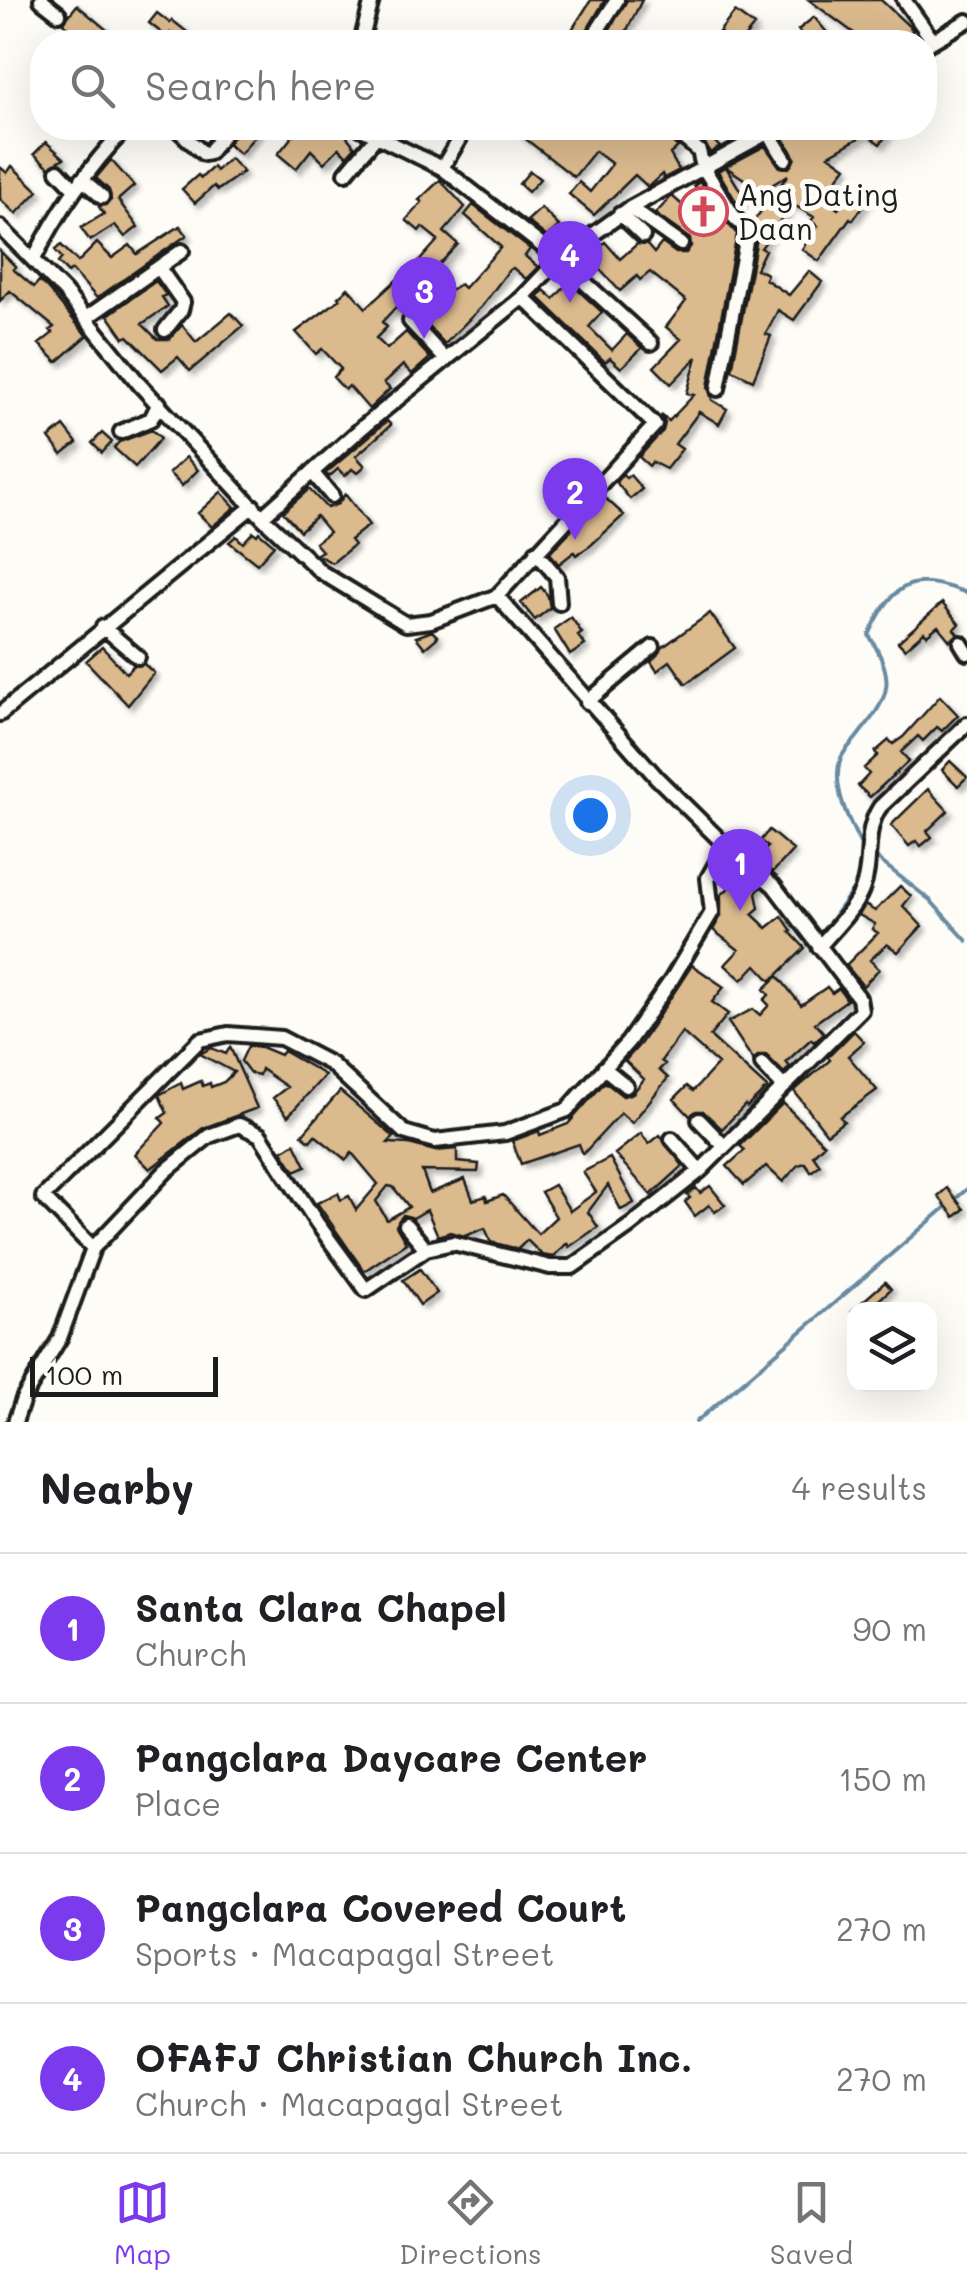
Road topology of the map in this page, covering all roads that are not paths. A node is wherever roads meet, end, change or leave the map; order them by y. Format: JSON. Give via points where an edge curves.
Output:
{"nodes":[{"id":1,"x":41,"y":0,"type":"edge"},
{"id":2,"x":372,"y":0,"type":"edge"},
{"id":3,"x":617,"y":0,"type":"edge"},
{"id":4,"x":904,"y":0,"type":"edge"},
{"id":5,"x":59,"y":14,"type":"dead end"},
{"id":6,"x":967,"y":21,"type":"edge"},
{"id":7,"x":364,"y":30,"type":"edge"},
{"id":8,"x":598,"y":30,"type":"edge"},
{"id":9,"x":921,"y":30,"type":"edge"},
{"id":10,"x":937,"y":39,"type":"edge"},
{"id":11,"x":116,"y":140,"type":"edge"},
{"id":12,"x":189,"y":140,"type":"edge"},
{"id":13,"x":219,"y":140,"type":"edge"},
{"id":14,"x":374,"y":140,"type":"edge"},
{"id":15,"x":382,"y":140,"type":"edge"},
{"id":16,"x":459,"y":140,"type":"edge"},
{"id":17,"x":686,"y":140,"type":"edge"},
{"id":18,"x":753,"y":140,"type":"edge"},
{"id":19,"x":776,"y":140,"type":"edge"},
{"id":20,"x":785,"y":159,"type":"dead end"},
{"id":21,"x":703,"y":167,"type":"junction"},
{"id":22,"x":442,"y":168,"type":"junction"},
{"id":23,"x":58,"y":170,"type":"dead end"},
{"id":24,"x":346,"y":173,"type":"dead end"},
{"id":25,"x":78,"y":184,"type":"junction"},
{"id":26,"x":102,"y":197,"type":"dead end"},
{"id":27,"x":625,"y":211,"type":"junction"},
{"id":28,"x":0,"y":227,"type":"edge"},
{"id":29,"x":643,"y":236,"type":"dead end"},
{"id":30,"x":681,"y":244,"type":"dead end"},
{"id":31,"x":182,"y":251,"type":"dead end"},
{"id":32,"x":34,"y":259,"type":"junction"},
{"id":33,"x":559,"y":259,"type":"junction"},
{"id":34,"x":159,"y":268,"type":"junction"},
{"id":35,"x":523,"y":297,"type":"junction"},
{"id":36,"x":86,"y":318,"type":"junction"},
{"id":37,"x":410,"y":321,"type":"dead end"},
{"id":38,"x":164,"y":330,"type":"dead end"},
{"id":39,"x":651,"y":342,"type":"dead end"},
{"id":40,"x":446,"y":360,"type":"junction"},
{"id":41,"x":718,"y":389,"type":"dead end"},
{"id":42,"x":159,"y":404,"type":"junction"},
{"id":43,"x":121,"y":432,"type":"dead end"},
{"id":44,"x":312,"y":472,"type":"junction"},
{"id":45,"x":332,"y":496,"type":"dead end"},
{"id":46,"x":257,"y":512,"type":"junction"},
{"id":47,"x":536,"y":552,"type":"junction"},
{"id":48,"x":497,"y":596,"type":"junction"},
{"id":49,"x":559,"y":603,"type":"dead end"},
{"id":50,"x":104,"y":627,"type":"junction"},
{"id":51,"x":653,"y":648,"type":"dead end"},
{"id":52,"x":138,"y":657,"type":"dead end"},
{"id":53,"x":587,"y":702,"type":"junction"},
{"id":54,"x":0,"y":714,"type":"edge"},
{"id":55,"x":967,"y":724,"type":"edge"},
{"id":56,"x":726,"y":846,"type":"junction"},
{"id":57,"x":820,"y":947,"type":"junction"},
{"id":58,"x":762,"y":1064,"type":"dead end"},
{"id":59,"x":604,"y":1068,"type":"junction"},
{"id":60,"x":626,"y":1086,"type":"dead end"},
{"id":61,"x":783,"y":1086,"type":"junction"},
{"id":62,"x":698,"y":1120,"type":"dead end"},
{"id":63,"x":672,"y":1139,"type":"dead end"},
{"id":64,"x":724,"y":1146,"type":"junction"},
{"id":65,"x":700,"y":1171,"type":"junction"},
{"id":66,"x":406,"y":1225,"type":"dead end"},
{"id":67,"x":93,"y":1248,"type":"junction"},
{"id":68,"x":426,"y":1249,"type":"junction"},
{"id":69,"x":15,"y":1422,"type":"edge"}],
"edges":[{"from":1,"to":5,"type":"street"},
{"from":2,"to":7,"type":"street"},
{"from":3,"to":8,"type":"street"},
{"from":4,"to":9,"type":"street"},
{"from":6,"to":10,"type":"street"},
{"from":11,"to":25,"type":"street"},
{"from":12,"to":13,"type":"street","via":[[204,154]]},
{"from":14,"to":24,"type":"street"},
{"from":15,"to":22,"type":"street"},
{"from":16,"to":22,"type":"street"},
{"from":17,"to":21,"type":"street"},
{"from":18,"to":21,"type":"street"},
{"from":19,"to":20,"type":"street"},
{"from":21,"to":27,"type":"street"},
{"from":21,"to":41,"type":"street","via":[[748,231]]},
{"from":22,"to":33,"type":"street"},
{"from":23,"to":25,"type":"street"},
{"from":25,"to":26,"type":"street"},
{"from":25,"to":32,"type":"street"},
{"from":27,"to":29,"type":"street"},
{"from":27,"to":30,"type":"street"},
{"from":27,"to":33,"type":"street"},
{"from":28,"to":32,"type":"street"},
{"from":31,"to":34,"type":"street"},
{"from":32,"to":36,"type":"street"},
{"from":33,"to":35,"type":"street"},
{"from":33,"to":39,"type":"street"},
{"from":34,"to":36,"type":"street"},
{"from":34,"to":38,"type":"street","via":[[183,302]]},
{"from":35,"to":40,"type":"street"},
{"from":35,"to":47,"type":"street","via":[[655,424]]},
{"from":36,"to":42,"type":"street"},
{"from":37,"to":40,"type":"street"},
{"from":40,"to":44,"type":"street"},
{"from":42,"to":43,"type":"street","via":[[150,419]]},
{"from":42,"to":46,"type":"street"},
{"from":44,"to":45,"type":"street"},
{"from":44,"to":46,"type":"street"},
{"from":46,"to":48,"type":"street","via":[[321,572],[406,624]]},
{"from":46,"to":50,"type":"street"},
{"from":47,"to":48,"type":"street"},
{"from":47,"to":49,"type":"street","via":[[557,577]]},
{"from":48,"to":53,"type":"street"},
{"from":50,"to":52,"type":"street"},
{"from":50,"to":54,"type":"street"},
{"from":51,"to":53,"type":"street"},
{"from":53,"to":56,"type":"street"},
{"from":55,"to":57,"type":"street","via":[[872,819],[861,893]]},
{"from":56,"to":57,"type":"street","via":[[774,886]]},
{"from":56,"to":59,"type":"street","via":[[708,878],[712,912]]},
{"from":57,"to":61,"type":"street","via":[[860,998],[861,1010]]},
{"from":58,"to":61,"type":"street"},
{"from":59,"to":60,"type":"street"},
{"from":59,"to":67,"type":"street","via":[[567,1110],[505,1133],[436,1141],[404,1132],[331,1064],[281,1038],[228,1034],[200,1040],[42,1197]]},
{"from":61,"to":64,"type":"street"},
{"from":62,"to":64,"type":"street"},
{"from":63,"to":65,"type":"street"},
{"from":64,"to":65,"type":"street"},
{"from":65,"to":68,"type":"street","via":[[572,1267],[550,1268],[453,1243]]},
{"from":66,"to":68,"type":"street"},
{"from":67,"to":68,"type":"street","via":[[166,1171],[209,1136],[240,1125],[260,1135],[366,1290]]},
{"from":67,"to":69,"type":"street","via":[[60,1338]]}]}
